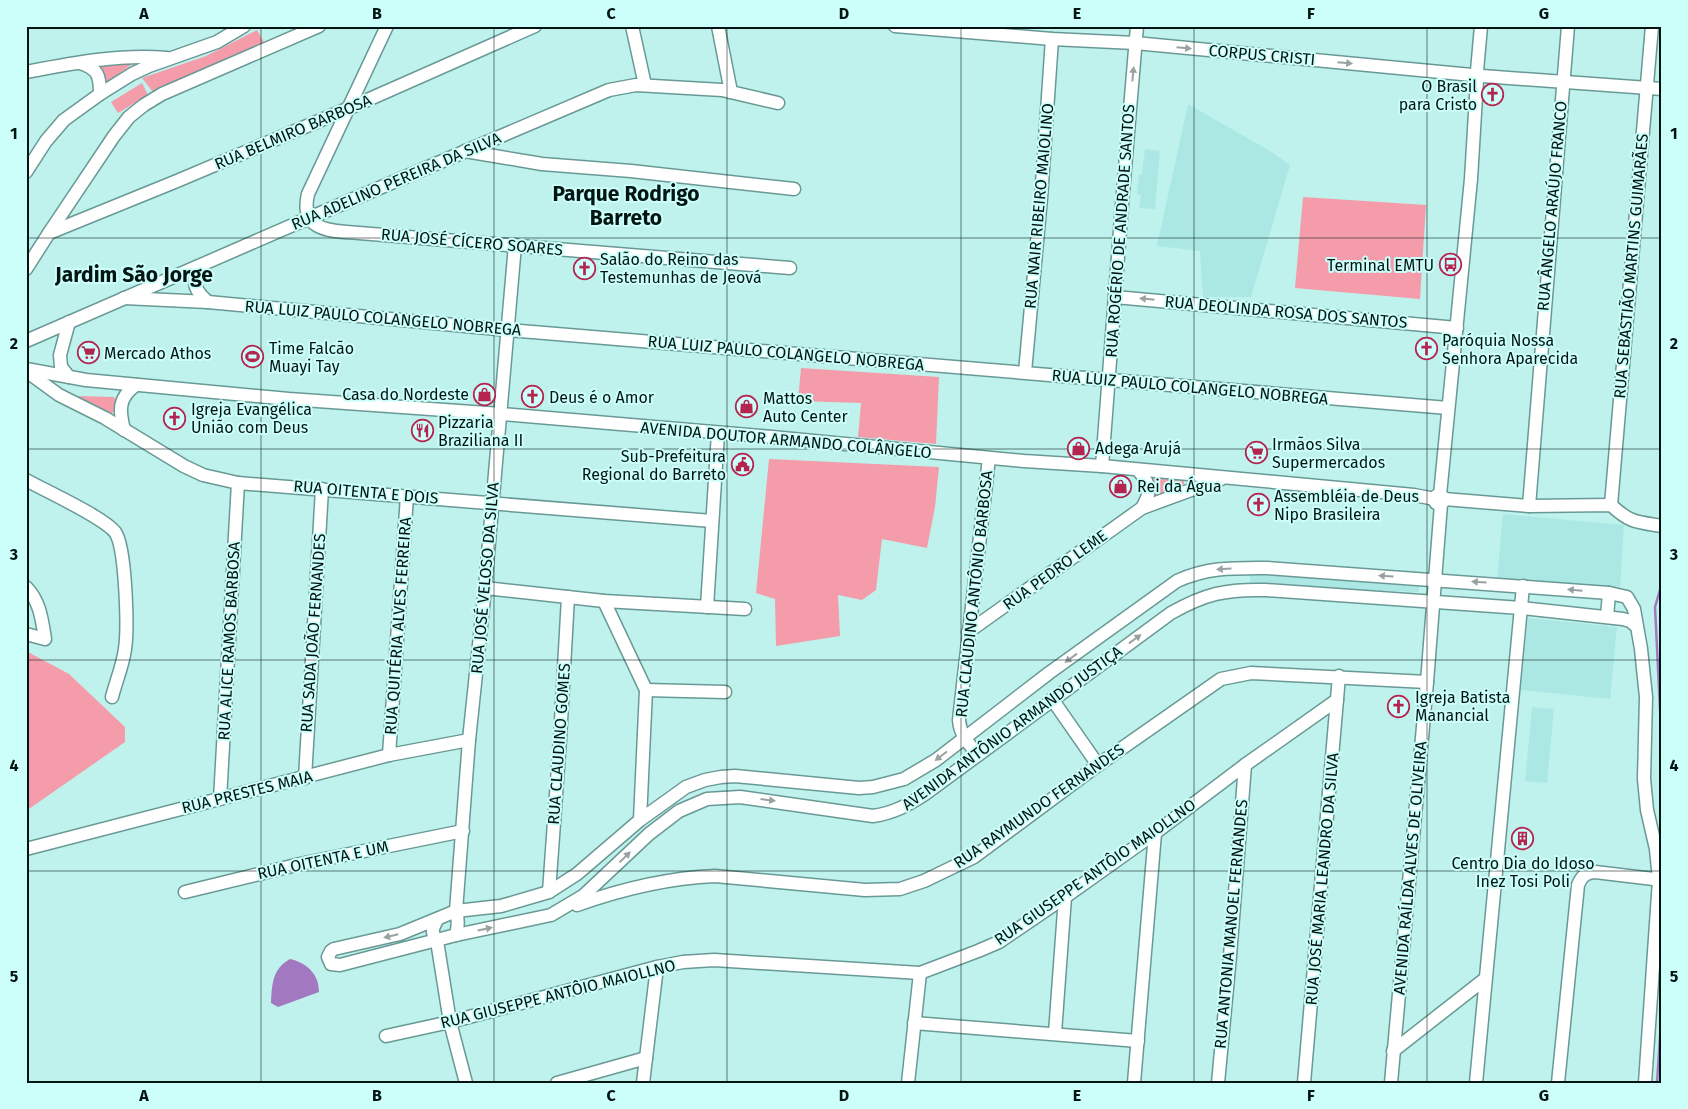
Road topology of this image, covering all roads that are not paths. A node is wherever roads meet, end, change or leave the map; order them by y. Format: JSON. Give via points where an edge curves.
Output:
{"nodes":[{"id":1,"x":244,"y":26,"type":"edge"},
{"id":2,"x":319,"y":26,"type":"edge"},
{"id":3,"x":387,"y":26,"type":"edge"},
{"id":4,"x":510,"y":26,"type":"edge"},
{"id":5,"x":535,"y":26,"type":"edge"},
{"id":6,"x":632,"y":26,"type":"edge"},
{"id":7,"x":718,"y":26,"type":"edge"},
{"id":8,"x":895,"y":26,"type":"edge"},
{"id":9,"x":1137,"y":26,"type":"edge"},
{"id":10,"x":1481,"y":26,"type":"edge"},
{"id":11,"x":1568,"y":26,"type":"edge"},
{"id":12,"x":1652,"y":26,"type":"edge"},
{"id":13,"x":1052,"y":39,"type":"junction"},
{"id":14,"x":504,"y":40,"type":"junction"},
{"id":15,"x":1135,"y":43,"type":"junction"},
{"id":16,"x":169,"y":58,"type":"junction"},
{"id":17,"x":77,"y":62,"type":"junction"},
{"id":18,"x":26,"y":72,"type":"edge"},
{"id":19,"x":1477,"y":76,"type":"junction"},
{"id":20,"x":1562,"y":81,"type":"junction"},
{"id":21,"x":646,"y":85,"type":"junction"},
{"id":22,"x":1646,"y":88,"type":"junction"},
{"id":23,"x":1662,"y":89,"type":"edge"},
{"id":24,"x":731,"y":92,"type":"junction"},
{"id":25,"x":100,"y":94,"type":"junction"},
{"id":26,"x":778,"y":104,"type":"dead end"},
{"id":27,"x":347,"y":109,"type":"junction"},
{"id":28,"x":465,"y":151,"type":"junction"},
{"id":29,"x":26,"y":172,"type":"edge"},
{"id":30,"x":794,"y":189,"type":"dead end"},
{"id":31,"x":308,"y":218,"type":"junction"},
{"id":32,"x":48,"y":232,"type":"junction"},
{"id":33,"x":515,"y":245,"type":"junction"},
{"id":34,"x":197,"y":267,"type":"junction"},
{"id":35,"x":790,"y":268,"type":"dead end"},
{"id":36,"x":26,"y":269,"type":"edge"},
{"id":37,"x":1114,"y":297,"type":"junction"},
{"id":38,"x":124,"y":298,"type":"junction"},
{"id":39,"x":208,"y":302,"type":"junction"},
{"id":40,"x":69,"y":322,"type":"junction"},
{"id":41,"x":1457,"y":328,"type":"junction"},
{"id":42,"x":508,"y":330,"type":"junction"},
{"id":43,"x":26,"y":342,"type":"edge"},
{"id":44,"x":26,"y":370,"type":"edge"},
{"id":45,"x":1024,"y":372,"type":"junction"},
{"id":46,"x":70,"y":377,"type":"junction"},
{"id":47,"x":1109,"y":380,"type":"junction"},
{"id":48,"x":136,"y":385,"type":"junction"},
{"id":49,"x":1448,"y":408,"type":"junction"},
{"id":50,"x":501,"y":414,"type":"junction"},
{"id":51,"x":124,"y":430,"type":"junction"},
{"id":52,"x":718,"y":433,"type":"junction"},
{"id":53,"x":989,"y":458,"type":"junction"},
{"id":54,"x":1102,"y":466,"type":"junction"},
{"id":55,"x":1138,"y":470,"type":"junction"},
{"id":56,"x":1224,"y":477,"type":"junction"},
{"id":57,"x":26,"y":480,"type":"edge"},
{"id":58,"x":238,"y":483,"type":"junction"},
{"id":59,"x":322,"y":488,"type":"junction"},
{"id":60,"x":407,"y":496,"type":"junction"},
{"id":61,"x":1440,"y":500,"type":"junction"},
{"id":62,"x":493,"y":503,"type":"junction"},
{"id":63,"x":1611,"y":505,"type":"junction"},
{"id":64,"x":1529,"y":506,"type":"junction"},
{"id":65,"x":1142,"y":508,"type":"junction"},
{"id":66,"x":712,"y":521,"type":"junction"},
{"id":67,"x":1662,"y":526,"type":"edge"},
{"id":68,"x":1434,"y":579,"type":"junction"},
{"id":69,"x":1523,"y":586,"type":"junction"},
{"id":70,"x":26,"y":587,"type":"edge"},
{"id":71,"x":485,"y":588,"type":"junction"},
{"id":72,"x":1609,"y":593,"type":"junction"},
{"id":73,"x":568,"y":597,"type":"junction"},
{"id":74,"x":604,"y":601,"type":"junction"},
{"id":75,"x":1433,"y":603,"type":"junction"},
{"id":76,"x":707,"y":606,"type":"junction"},
{"id":77,"x":1521,"y":608,"type":"junction"},
{"id":78,"x":745,"y":609,"type":"dead end"},
{"id":79,"x":1607,"y":617,"type":"junction"},
{"id":80,"x":1636,"y":626,"type":"junction"},
{"id":81,"x":968,"y":632,"type":"junction"},
{"id":82,"x":26,"y":634,"type":"edge"},
{"id":83,"x":1049,"y":673,"type":"junction"},
{"id":84,"x":1339,"y":676,"type":"junction"},
{"id":85,"x":1426,"y":682,"type":"junction"},
{"id":86,"x":646,"y":690,"type":"junction"},
{"id":87,"x":1063,"y":691,"type":"junction"},
{"id":88,"x":725,"y":692,"type":"dead end"},
{"id":89,"x":112,"y":697,"type":"dead end"},
{"id":90,"x":1052,"y":699,"type":"junction"},
{"id":91,"x":1337,"y":700,"type":"junction"},
{"id":92,"x":964,"y":738,"type":"junction"},
{"id":93,"x":470,"y":740,"type":"junction"},
{"id":94,"x":389,"y":755,"type":"junction"},
{"id":95,"x":978,"y":755,"type":"junction"},
{"id":96,"x":1098,"y":764,"type":"junction"},
{"id":97,"x":1245,"y":765,"type":"junction"},
{"id":98,"x":305,"y":778,"type":"junction"},
{"id":99,"x":220,"y":799,"type":"junction"},
{"id":100,"x":640,"y":820,"type":"junction"},
{"id":101,"x":463,"y":831,"type":"junction"},
{"id":102,"x":1155,"y":833,"type":"junction"},
{"id":103,"x":26,"y":849,"type":"edge"},
{"id":104,"x":586,"y":867,"type":"junction"},
{"id":105,"x":1660,"y":880,"type":"edge"},
{"id":106,"x":600,"y":881,"type":"junction"},
{"id":107,"x":185,"y":892,"type":"dead end"},
{"id":108,"x":550,"y":892,"type":"junction"},
{"id":109,"x":609,"y":893,"type":"junction"},
{"id":110,"x":1065,"y":897,"type":"junction"},
{"id":111,"x":456,"y":912,"type":"junction"},
{"id":112,"x":552,"y":915,"type":"junction"},
{"id":113,"x":437,"y":920,"type":"junction"},
{"id":114,"x":456,"y":935,"type":"junction"},
{"id":115,"x":437,"y":940,"type":"junction"},
{"id":116,"x":657,"y":967,"type":"junction"},
{"id":117,"x":920,"y":973,"type":"junction"},
{"id":118,"x":1485,"y":979,"type":"junction"},
{"id":119,"x":450,"y":1022,"type":"junction"},
{"id":120,"x":914,"y":1023,"type":"junction"},
{"id":121,"x":1055,"y":1033,"type":"junction"},
{"id":122,"x":386,"y":1036,"type":"dead end"},
{"id":123,"x":1138,"y":1041,"type":"junction"},
{"id":124,"x":1393,"y":1051,"type":"junction"},
{"id":125,"x":646,"y":1058,"type":"junction"},
{"id":126,"x":466,"y":1083,"type":"edge"},
{"id":127,"x":557,"y":1083,"type":"edge"},
{"id":128,"x":643,"y":1083,"type":"edge"},
{"id":129,"x":908,"y":1083,"type":"edge"},
{"id":130,"x":1134,"y":1083,"type":"edge"},
{"id":131,"x":1218,"y":1083,"type":"edge"},
{"id":132,"x":1304,"y":1083,"type":"edge"},
{"id":133,"x":1391,"y":1083,"type":"edge"},
{"id":134,"x":1476,"y":1083,"type":"edge"},
{"id":135,"x":1558,"y":1083,"type":"edge"},
{"id":136,"x":1645,"y":1083,"type":"edge"}],
"edges":[{"from":1,"to":16,"type":"street","via":[[217,42]]},
{"from":2,"to":32,"type":"street","via":[[144,104],[114,136]]},
{"from":3,"to":27,"type":"street"},
{"from":4,"to":14,"type":"street"},
{"from":5,"to":14,"type":"street","name":"RUA BELMIRO BARBOSA"},
{"from":6,"to":21,"type":"street"},
{"from":7,"to":24,"type":"street"},
{"from":8,"to":13,"type":"street","name":"CORPUS CRISTI"},
{"from":9,"to":15,"type":"street","name":"RUA ROGÉRIO DE ANDRADE SANTOS"},
{"from":10,"to":19,"type":"street","name":"AVENIDA RAÍLDA ALVES DE OLIVEIRA"},
{"from":11,"to":20,"type":"street","name":"RUA ÂNGELO ARAÚJO FRANCO"},
{"from":12,"to":22,"type":"street","name":"RUA SEBASTIÃO MARTINS GUIMARÃES"},
{"from":13,"to":15,"type":"street","name":"CORPUS CRISTI"},
{"from":13,"to":45,"type":"street","name":"RUA NAIR RIBEIRO MAIOLINO"},
{"from":14,"to":27,"type":"street","name":"RUA BELMIRO BARBOSA"},
{"from":15,"to":19,"type":"street","name":"CORPUS CRISTI","one_way":true},
{"from":37,"to":15,"type":"street","name":"RUA ROGÉRIO DE ANDRADE SANTOS","one_way":true},
{"from":16,"to":17,"type":"street","via":[[120,57]]},
{"from":16,"to":25,"type":"street","via":[[132,74]]},
{"from":17,"to":18,"type":"street"},
{"from":17,"to":25,"type":"street","via":[[95,70]]},
{"from":19,"to":20,"type":"street","name":"CORPUS CRISTI"},
{"from":19,"to":41,"type":"street","name":"AVENIDA RAÍLDA ALVES DE OLIVEIRA"},
{"from":20,"to":22,"type":"street","name":"CORPUS CRISTI"},
{"from":20,"to":64,"type":"street","name":"RUA ÂNGELO ARAÚJO FRANCO"},
{"from":21,"to":24,"type":"street","name":"RUA ADELINO PEREIRA DA SILVA"},
{"from":21,"to":28,"type":"street","name":"RUA ADELINO PEREIRA DA SILVA","via":[[609,90]]},
{"from":22,"to":23,"type":"street","name":"CORPUS CRISTI"},
{"from":22,"to":63,"type":"street","name":"RUA SEBASTIÃO MARTINS GUIMARÃES"},
{"from":24,"to":26,"type":"street","name":"RUA ADELINO PEREIRA DA SILVA"},
{"from":25,"to":29,"type":"street","via":[[64,120]]},
{"from":27,"to":31,"type":"street","via":[[308,194]]},
{"from":27,"to":32,"type":"street","name":"RUA BELMIRO BARBOSA"},
{"from":28,"to":30,"type":"street","via":[[542,164],[631,170]]},
{"from":28,"to":31,"type":"street","name":"RUA ADELINO PEREIRA DA SILVA"},
{"from":31,"to":33,"type":"street","name":"RUA JOSÉ CÍCERO SOARES","via":[[316,226],[335,231]]},
{"from":31,"to":34,"type":"street","name":"RUA ADELINO PEREIRA DA SILVA"},
{"from":32,"to":36,"type":"street"},
{"from":33,"to":35,"type":"street","name":"RUA JOSÉ CÍCERO SOARES"},
{"from":33,"to":42,"type":"street","name":"RUA JOSÉ VELOSO DA SILVA"},
{"from":34,"to":38,"type":"street","name":"RUA ADELINO PEREIRA DA SILVA"},
{"from":34,"to":39,"type":"street","via":[[194,285]]},
{"from":41,"to":37,"type":"street","name":"RUA DEOLINDA ROSA DOS SANTOS","one_way":true},
{"from":37,"to":47,"type":"street","name":"RUA ROGÉRIO DE ANDRADE SANTOS"},
{"from":38,"to":39,"type":"street","name":"RUA LUIZ PAULO COLANGELO NOBREGA"},
{"from":38,"to":40,"type":"street","name":"RUA ADELINO PEREIRA DA SILVA"},
{"from":39,"to":42,"type":"street","name":"RUA LUIZ PAULO COLANGELO NOBREGA"},
{"from":40,"to":43,"type":"street","name":"RUA ADELINO PEREIRA DA SILVA"},
{"from":40,"to":46,"type":"street","via":[[60,355],[62,367]]},
{"from":41,"to":49,"type":"street","name":"AVENIDA RAÍLDA ALVES DE OLIVEIRA"},
{"from":42,"to":45,"type":"street","name":"RUA LUIZ PAULO COLANGELO NOBREGA"},
{"from":42,"to":50,"type":"street","name":"RUA JOSÉ VELOSO DA SILVA"},
{"from":44,"to":46,"type":"street","name":"AVENIDA DOUTOR ARMANDO COLÂNGELO"},
{"from":44,"to":51,"type":"street","name":"RUA OITENTA E DOIS","via":[[59,395]]},
{"from":45,"to":47,"type":"street","name":"RUA LUIZ PAULO COLANGELO NOBREGA"},
{"from":46,"to":48,"type":"street","name":"AVENIDA DOUTOR ARMANDO COLÂNGELO"},
{"from":47,"to":49,"type":"street","name":"RUA LUIZ PAULO COLANGELO NOBREGA"},
{"from":47,"to":54,"type":"street","name":"RUA ROGÉRIO DE ANDRADE SANTOS"},
{"from":48,"to":50,"type":"street","name":"AVENIDA DOUTOR ARMANDO COLÂNGELO"},
{"from":48,"to":51,"type":"street","via":[[125,395],[122,403],[120,412]]},
{"from":49,"to":61,"type":"street","name":"AVENIDA RAÍLDA ALVES DE OLIVEIRA"},
{"from":50,"to":52,"type":"street","name":"AVENIDA DOUTOR ARMANDO COLÂNGELO"},
{"from":50,"to":62,"type":"street","name":"RUA JOSÉ VELOSO DA SILVA"},
{"from":51,"to":58,"type":"street","name":"RUA OITENTA E DOIS","via":[[203,475]]},
{"from":52,"to":53,"type":"street","name":"AVENIDA DOUTOR ARMANDO COLÂNGELO"},
{"from":52,"to":66,"type":"street"},
{"from":53,"to":54,"type":"street","name":"AVENIDA DOUTOR ARMANDO COLÂNGELO"},
{"from":53,"to":81,"type":"street","name":"RUA CLAUDINO ANTÔNIO BARBOSA"},
{"from":54,"to":55,"type":"street","name":"AVENIDA DOUTOR ARMANDO COLÂNGELO"},
{"from":55,"to":56,"type":"street","name":"AVENIDA DOUTOR ARMANDO COLÂNGELO"},
{"from":55,"to":65,"type":"street","via":[[1149,490]]},
{"from":56,"to":61,"type":"street","name":"AVENIDA DOUTOR ARMANDO COLÂNGELO"},
{"from":56,"to":65,"type":"street","name":"RUA PEDRO LEME"},
{"from":57,"to":89,"type":"street","via":[[99,520],[115,532],[119,542],[127,633]]},
{"from":58,"to":59,"type":"street","name":"RUA OITENTA E DOIS"},
{"from":58,"to":99,"type":"street","name":"RUA ALICE RAMOS BARBOSA"},
{"from":59,"to":60,"type":"street","name":"RUA OITENTA E DOIS"},
{"from":59,"to":98,"type":"street","name":"RUA SADA JOÃO FERNANDES"},
{"from":60,"to":62,"type":"street","name":"RUA OITENTA E DOIS"},
{"from":60,"to":94,"type":"street","name":"RUA QUITÉRIA ALVES FERREIRA"},
{"from":61,"to":64,"type":"street","name":"AVENIDA DOUTOR ARMANDO COLÂNGELO"},
{"from":61,"to":68,"type":"street","name":"AVENIDA RAÍLDA ALVES DE OLIVEIRA"},
{"from":62,"to":66,"type":"street","name":"RUA OITENTA E DOIS"},
{"from":62,"to":71,"type":"street","name":"RUA JOSÉ VELOSO DA SILVA"},
{"from":63,"to":64,"type":"street","name":"AVENIDA DOUTOR ARMANDO COLÂNGELO"},
{"from":63,"to":67,"type":"street","via":[[1628,519]]},
{"from":65,"to":81,"type":"street","name":"RUA PEDRO LEME"},
{"from":66,"to":76,"type":"street"},
{"from":69,"to":68,"type":"street","name":"AVENIDA ANTÔNIO ARMANDO JUSTIÇA","one_way":true},
{"from":68,"to":75,"type":"street","name":"AVENIDA RAÍLDA ALVES DE OLIVEIRA"},
{"from":68,"to":83,"type":"street","name":"AVENIDA ANTÔNIO ARMANDO JUSTIÇA","one_way":true,"via":[[1267,568],[1206,570],[1177,581]]},
{"from":72,"to":69,"type":"street","name":"AVENIDA ANTÔNIO ARMANDO JUSTIÇA","one_way":true},
{"from":69,"to":77,"type":"street"},
{"from":70,"to":82,"type":"street","via":[[36,600],[45,639]]},
{"from":71,"to":73,"type":"street"},
{"from":71,"to":93,"type":"street","name":"RUA JOSÉ VELOSO DA SILVA"},
{"from":72,"to":79,"type":"street"},
{"from":72,"to":80,"type":"street","name":"AVENIDA ANTÔNIO ARMANDO JUSTIÇA","via":[[1627,597],[1634,609]]},
{"from":73,"to":74,"type":"street"},
{"from":73,"to":108,"type":"street","name":"RUA CLAUDINO GOMES"},
{"from":74,"to":76,"type":"street"},
{"from":74,"to":86,"type":"street"},
{"from":75,"to":77,"type":"street","name":"AVENIDA ANTÔNIO ARMANDO JUSTIÇA"},
{"from":75,"to":85,"type":"street","name":"AVENIDA RAÍLDA ALVES DE OLIVEIRA"},
{"from":87,"to":75,"type":"street","name":"AVENIDA ANTÔNIO ARMANDO JUSTIÇA","one_way":true,"via":[[1171,613],[1208,595],[1235,590],[1265,590]]},
{"from":76,"to":78,"type":"street"},
{"from":77,"to":79,"type":"street","name":"AVENIDA ANTÔNIO ARMANDO JUSTIÇA"},
{"from":77,"to":118,"type":"street"},
{"from":79,"to":80,"type":"street","name":"AVENIDA ANTÔNIO ARMANDO JUSTIÇA","via":[[1623,619]]},
{"from":80,"to":105,"type":"street","via":[[1646,697],[1644,779]]},
{"from":81,"to":92,"type":"street","name":"RUA CLAUDINO ANTÔNIO BARBOSA","via":[[959,720]]},
{"from":83,"to":87,"type":"street"},
{"from":83,"to":92,"type":"street","name":"AVENIDA ANTÔNIO ARMANDO JUSTIÇA"},
{"from":84,"to":85,"type":"street","name":"RUA RAYMUNDO FERNANDES"},
{"from":84,"to":91,"type":"street","name":"RUA JOSÉ MARIA LEANDRO DA SILVA"},
{"from":84,"to":96,"type":"street","name":"RUA RAYMUNDO FERNANDES","via":[[1251,673],[1221,679]]},
{"from":85,"to":124,"type":"street","name":"AVENIDA RAÍLDA ALVES DE OLIVEIRA"},
{"from":86,"to":88,"type":"street"},
{"from":86,"to":100,"type":"street"},
{"from":87,"to":90,"type":"street","name":"AVENIDA ANTÔNIO ARMANDO JUSTIÇA"},
{"from":90,"to":95,"type":"street","name":"AVENIDA ANTÔNIO ARMANDO JUSTIÇA"},
{"from":90,"to":96,"type":"street"},
{"from":91,"to":97,"type":"street","name":"RUA GIUSEPPE ANTÔIO MAIOLLNO"},
{"from":91,"to":132,"type":"street","name":"RUA JOSÉ MARIA LEANDRO DA SILVA"},
{"from":92,"to":95,"type":"street","name":"RUA CLAUDINO ANTÔNIO BARBOSA"},
{"from":92,"to":100,"type":"street","name":"AVENIDA ANTÔNIO ARMANDO JUSTIÇA","one_way":true,"via":[[904,779],[883,785],[845,788],[721,777],[686,787]]},
{"from":93,"to":94,"type":"street","name":"RUA PRESTES MAIA"},
{"from":93,"to":101,"type":"street","name":"RUA JOSÉ VELOSO DA SILVA"},
{"from":94,"to":98,"type":"street","name":"RUA PRESTES MAIA"},
{"from":106,"to":95,"type":"street","name":"AVENIDA ANTÔNIO ARMANDO JUSTIÇA","one_way":true,"via":[[649,834],[679,811],[707,799],[740,797],[873,816],[888,814],[925,794]]},
{"from":96,"to":109,"type":"street","name":"RUA RAYMUNDO FERNANDES","via":[[974,857],[924,881],[900,888],[865,890],[715,876],[666,880]]},
{"from":97,"to":102,"type":"street","name":"RUA GIUSEPPE ANTÔIO MAIOLLNO"},
{"from":97,"to":131,"type":"street","name":"RUA ANTONIA MANOEL FERNANDES"},
{"from":98,"to":99,"type":"street","name":"RUA PRESTES MAIA"},
{"from":99,"to":103,"type":"street","name":"RUA PRESTES MAIA"},
{"from":100,"to":104,"type":"street","name":"AVENIDA ANTÔNIO ARMANDO JUSTIÇA"},
{"from":101,"to":107,"type":"street","name":"RUA OITENTA E UM","via":[[300,864]]},
{"from":101,"to":111,"type":"street","name":"RUA JOSÉ VELOSO DA SILVA"},
{"from":102,"to":110,"type":"street","name":"RUA GIUSEPPE ANTÔIO MAIOLLNO"},
{"from":102,"to":123,"type":"street"},
{"from":104,"to":106,"type":"street"},
{"from":104,"to":108,"type":"street","name":"AVENIDA ANTÔNIO ARMANDO JUSTIÇA"},
{"from":105,"to":135,"type":"street","via":[[1595,872],[1582,876],[1578,885]]},
{"from":105,"to":136,"type":"street"},
{"from":106,"to":109,"type":"street"},
{"from":106,"to":112,"type":"street","name":"AVENIDA ANTÔNIO ARMANDO JUSTIÇA"},
{"from":108,"to":111,"type":"street","name":"AVENIDA ANTÔNIO ARMANDO JUSTIÇA","via":[[501,906]]},
{"from":109,"to":112,"type":"street","name":"RUA RAYMUNDO FERNANDES"},
{"from":110,"to":117,"type":"street","name":"RUA GIUSEPPE ANTÔIO MAIOLLNO","via":[[999,942]]},
{"from":110,"to":121,"type":"street"},
{"from":111,"to":113,"type":"street"},
{"from":111,"to":114,"type":"street","name":"RUA JOSÉ VELOSO DA SILVA"},
{"from":114,"to":112,"type":"street","name":"AVENIDA ANTÔNIO ARMANDO JUSTIÇA","one_way":true},
{"from":113,"to":115,"type":"street","via":[[432,929]]},
{"from":113,"to":115,"type":"street","name":"AVENIDA ANTÔNIO ARMANDO JUSTIÇA","one_way":true,"via":[[400,934],[334,949],[328,957],[332,964],[340,965]]},
{"from":114,"to":115,"type":"street","name":"AVENIDA ANTÔNIO ARMANDO JUSTIÇA"},
{"from":115,"to":119,"type":"street"},
{"from":116,"to":117,"type":"street","name":"RUA GIUSEPPE ANTÔIO MAIOLLNO","via":[[714,960]]},
{"from":116,"to":119,"type":"street","name":"RUA GIUSEPPE ANTÔIO MAIOLLNO"},
{"from":116,"to":125,"type":"street"},
{"from":117,"to":120,"type":"street"},
{"from":118,"to":124,"type":"street"},
{"from":118,"to":134,"type":"street"},
{"from":119,"to":122,"type":"street","name":"RUA GIUSEPPE ANTÔIO MAIOLLNO"},
{"from":119,"to":126,"type":"street"},
{"from":120,"to":121,"type":"street"},
{"from":120,"to":129,"type":"street"},
{"from":121,"to":123,"type":"street"},
{"from":123,"to":130,"type":"street"},
{"from":124,"to":133,"type":"street","name":"AVENIDA RAÍLDA ALVES DE OLIVEIRA"},
{"from":125,"to":127,"type":"street"},
{"from":125,"to":128,"type":"street"}]}
